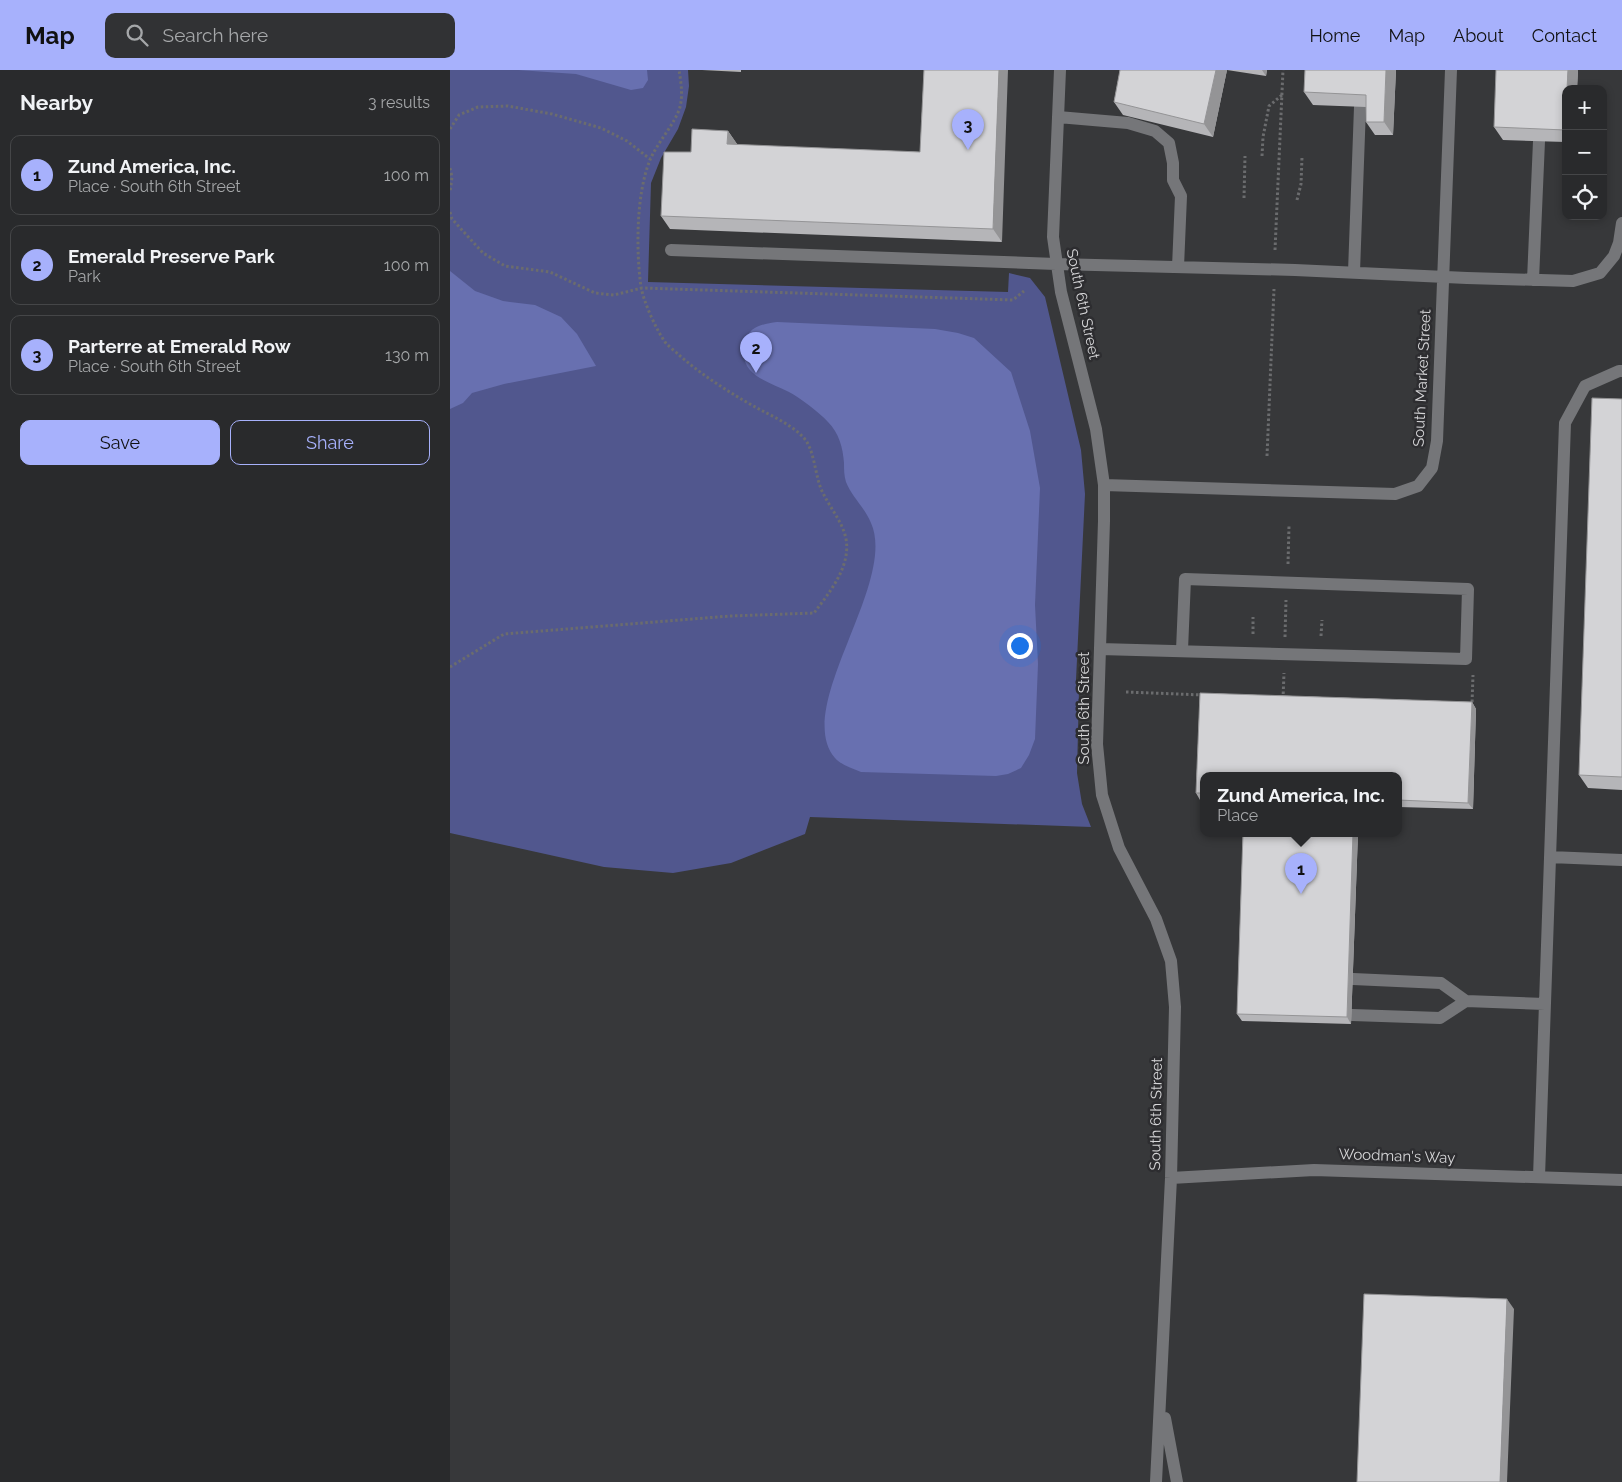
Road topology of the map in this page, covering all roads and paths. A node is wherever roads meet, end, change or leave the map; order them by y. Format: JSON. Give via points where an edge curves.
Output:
{"nodes":[{"id":1,"x":678,"y":70,"type":"edge"},
{"id":2,"x":1060,"y":70,"type":"edge"},
{"id":3,"x":1283,"y":70,"type":"edge"},
{"id":4,"x":1451,"y":70,"type":"edge"},
{"id":5,"x":1282,"y":94,"type":"junction"},
{"id":6,"x":1360,"y":107,"type":"edge"},
{"id":7,"x":1058,"y":117,"type":"junction"},
{"id":8,"x":450,"y":129,"type":"edge"},
{"id":9,"x":1539,"y":141,"type":"edge"},
{"id":10,"x":1245,"y":156,"type":"dead end"},
{"id":11,"x":1262,"y":156,"type":"dead end"},
{"id":12,"x":1302,"y":157,"type":"dead end"},
{"id":13,"x":650,"y":159,"type":"junction"},
{"id":14,"x":450,"y":168,"type":"edge"},
{"id":15,"x":450,"y":192,"type":"edge"},
{"id":16,"x":1244,"y":198,"type":"dead end"},
{"id":17,"x":1297,"y":200,"type":"dead end"},
{"id":18,"x":450,"y":212,"type":"edge"},
{"id":19,"x":1622,"y":223,"type":"edge"},
{"id":20,"x":670,"y":250,"type":"dead end"},
{"id":21,"x":1056,"y":264,"type":"junction"},
{"id":22,"x":1178,"y":266,"type":"junction"},
{"id":23,"x":1274,"y":269,"type":"junction"},
{"id":24,"x":1354,"y":272,"type":"junction"},
{"id":25,"x":1442,"y":276,"type":"junction"},
{"id":26,"x":1533,"y":280,"type":"junction"},
{"id":27,"x":642,"y":288,"type":"junction"},
{"id":28,"x":1024,"y":290,"type":"dead end"},
{"id":29,"x":1622,"y":371,"type":"edge"},
{"id":30,"x":1267,"y":456,"type":"dead end"},
{"id":31,"x":1104,"y":485,"type":"junction"},
{"id":32,"x":1289,"y":526,"type":"dead end"},
{"id":33,"x":1287,"y":583,"type":"junction"},
{"id":34,"x":1100,"y":649,"type":"junction"},
{"id":35,"x":1182,"y":650,"type":"junction"},
{"id":36,"x":1285,"y":654,"type":"junction"},
{"id":37,"x":1466,"y":659,"type":"junction"},
{"id":38,"x":450,"y":667,"type":"edge"},
{"id":39,"x":1126,"y":692,"type":"dead end"},
{"id":40,"x":1204,"y":695,"type":"edge"},
{"id":41,"x":1273,"y":697,"type":"edge"},
{"id":42,"x":1293,"y":698,"type":"edge"},
{"id":43,"x":1283,"y":700,"type":"junction"},
{"id":44,"x":1462,"y":704,"type":"edge"},
{"id":45,"x":1472,"y":704,"type":"junction"},
{"id":46,"x":1472,"y":709,"type":"edge"},
{"id":47,"x":1550,"y":857,"type":"junction"},
{"id":48,"x":1622,"y":860,"type":"edge"},
{"id":49,"x":1353,"y":979,"type":"dead end"},
{"id":50,"x":1466,"y":1001,"type":"junction"},
{"id":51,"x":1545,"y":1004,"type":"junction"},
{"id":52,"x":1352,"y":1015,"type":"dead end"},
{"id":53,"x":1540,"y":1177,"type":"junction"},
{"id":54,"x":1171,"y":1178,"type":"junction"},
{"id":55,"x":1622,"y":1180,"type":"edge"},
{"id":56,"x":1161,"y":1398,"type":"junction"},
{"id":57,"x":1156,"y":1482,"type":"edge"},
{"id":58,"x":1177,"y":1482,"type":"edge"}],
"edges":[{"from":1,"to":13,"type":"path","via":[[682,88],[680,108]]},
{"from":2,"to":7,"type":"street","name":"South 6th Street"},
{"from":3,"to":5,"type":"path"},
{"from":4,"to":25,"type":"street","name":"South Market Street"},
{"from":5,"to":11,"type":"path","via":[[1269,106],[1262,137]]},
{"from":5,"to":23,"type":"path"},
{"from":6,"to":24,"type":"street"},
{"from":7,"to":21,"type":"street","name":"South 6th Street","via":[[1053,236]]},
{"from":7,"to":22,"type":"street","via":[[1128,123],[1155,131],[1169,143],[1173,180],[1181,196]]},
{"from":8,"to":13,"type":"path","via":[[460,115],[478,107],[508,106],[601,128],[627,141]]},
{"from":9,"to":26,"type":"street"},
{"from":10,"to":16,"type":"path"},
{"from":12,"to":17,"type":"path"},
{"from":13,"to":27,"type":"path","via":[[643,183],[638,232]]},
{"from":14,"to":15,"type":"path"},
{"from":18,"to":27,"type":"path","via":[[483,253],[505,266],[550,272],[595,293],[614,295]]},
{"from":19,"to":26,"type":"street","via":[[1614,256],[1600,272],[1574,281]]},
{"from":20,"to":21,"type":"street"},
{"from":21,"to":22,"type":"street"},
{"from":21,"to":31,"type":"street","name":"South 6th Street","via":[[1096,429]]},
{"from":22,"to":23,"type":"street"},
{"from":23,"to":24,"type":"street"},
{"from":23,"to":30,"type":"path"},
{"from":24,"to":25,"type":"street"},
{"from":25,"to":26,"type":"street"},
{"from":25,"to":31,"type":"street","name":"South Market Street","via":[[1437,441],[1432,468],[1418,486],[1395,494]]},
{"from":27,"to":28,"type":"path","via":[[1013,300]]},
{"from":27,"to":38,"type":"path","via":[[666,343],[733,395],[803,437],[814,460],[822,494],[846,540],[844,564],[830,592],[814,613],[730,616],[504,634]]},
{"from":29,"to":47,"type":"street","via":[[1585,386],[1565,423]]},
{"from":31,"to":34,"type":"street","name":"South 6th Street"},
{"from":32,"to":33,"type":"path"},
{"from":33,"to":35,"type":"street","via":[[1185,579]]},
{"from":33,"to":36,"type":"path"},
{"from":33,"to":37,"type":"street","via":[[1468,589]]},
{"from":34,"to":35,"type":"street"},
{"from":34,"to":54,"type":"street","name":"South 6th Street","via":[[1097,744],[1102,795],[1120,848],[1156,919],[1170,961],[1175,1007]]},
{"from":35,"to":36,"type":"street"},
{"from":36,"to":37,"type":"street"},
{"from":36,"to":43,"type":"path"},
{"from":37,"to":45,"type":"path","via":[[1473,676]]},
{"from":39,"to":40,"type":"path"},
{"from":41,"to":43,"type":"path"},
{"from":42,"to":43,"type":"path"},
{"from":44,"to":45,"type":"path"},
{"from":45,"to":46,"type":"path"},
{"from":47,"to":48,"type":"street"},
{"from":47,"to":51,"type":"street"},
{"from":49,"to":50,"type":"street","via":[[1441,983]]},
{"from":50,"to":51,"type":"street"},
{"from":50,"to":52,"type":"street","via":[[1440,1018]]},
{"from":51,"to":53,"type":"street"},
{"from":53,"to":54,"type":"street","name":"Woodman's Way","via":[[1314,1170]]},
{"from":53,"to":55,"type":"street","name":"Woodman's Way"},
{"from":54,"to":56,"type":"street","name":"South 6th Street"},
{"from":56,"to":57,"type":"street","name":"South 6th Street"},
{"from":56,"to":58,"type":"street","name":"South 6th Street"}]}
